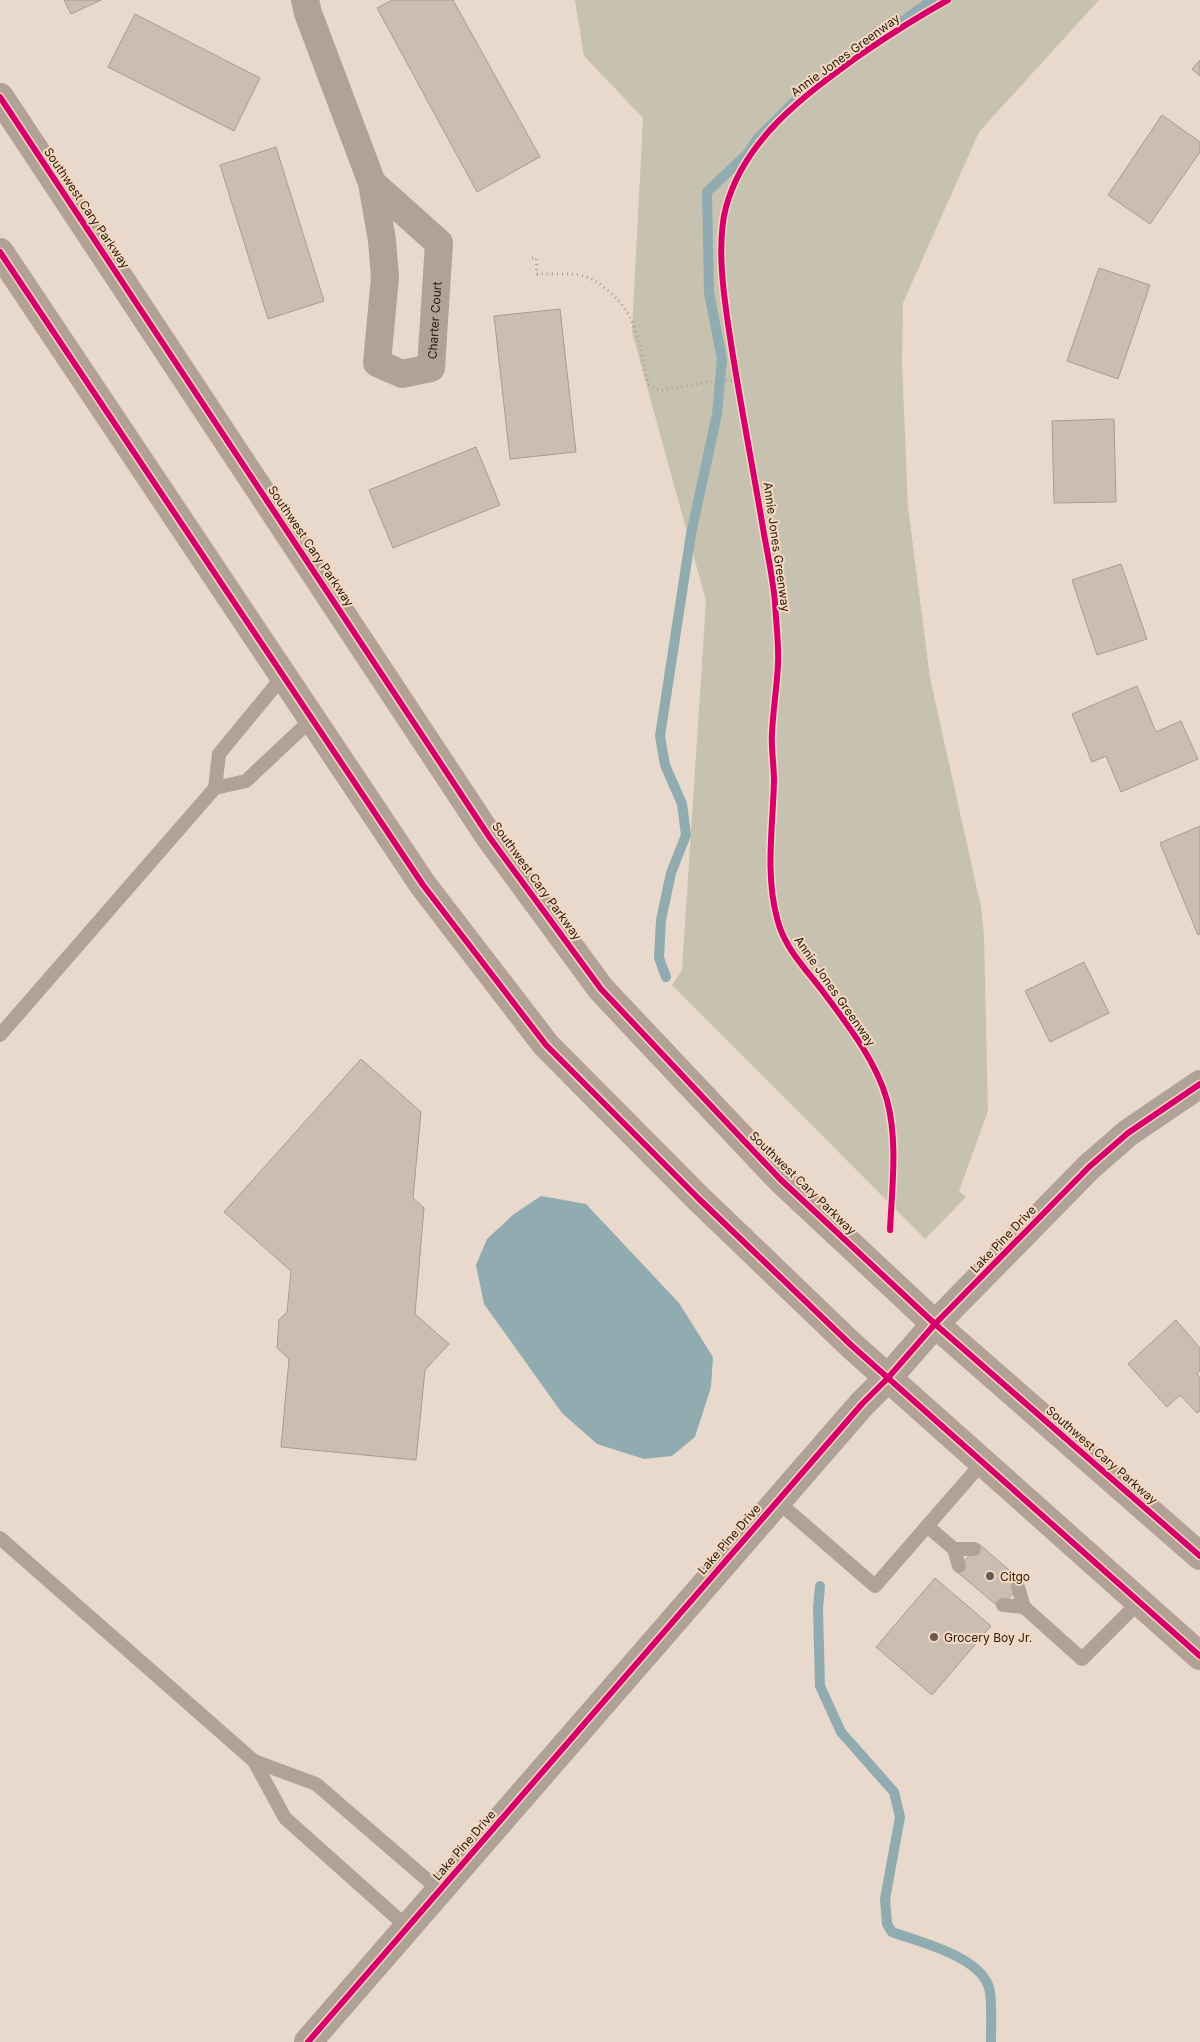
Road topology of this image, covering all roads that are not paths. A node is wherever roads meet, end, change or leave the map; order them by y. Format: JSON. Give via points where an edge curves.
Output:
{"nodes":[{"id":1,"x":305,"y":0,"type":"edge"},
{"id":2,"x":0,"y":97,"type":"edge"},
{"id":3,"x":372,"y":183,"type":"junction"},
{"id":4,"x":0,"y":252,"type":"edge"},
{"id":5,"x":284,"y":674,"type":"junction"},
{"id":6,"x":313,"y":718,"type":"junction"},
{"id":7,"x":215,"y":788,"type":"junction"},
{"id":8,"x":0,"y":1035,"type":"edge"},
{"id":9,"x":1200,"y":1084,"type":"edge"},
{"id":10,"x":935,"y":1324,"type":"junction"},
{"id":11,"x":887,"y":1379,"type":"junction"},
{"id":12,"x":982,"y":1463,"type":"junction"},
{"id":13,"x":777,"y":1501,"type":"junction"},
{"id":14,"x":927,"y":1526,"type":"junction"},
{"id":15,"x":0,"y":1538,"type":"edge"},
{"id":16,"x":954,"y":1549,"type":"junction"},
{"id":17,"x":974,"y":1549,"type":"dead end"},
{"id":18,"x":1200,"y":1556,"type":"edge"},
{"id":19,"x":959,"y":1566,"type":"dead end"},
{"id":20,"x":1018,"y":1587,"type":"dead end"},
{"id":21,"x":1139,"y":1602,"type":"junction"},
{"id":22,"x":1003,"y":1605,"type":"dead end"},
{"id":23,"x":1024,"y":1607,"type":"junction"},
{"id":24,"x":1200,"y":1656,"type":"edge"},
{"id":25,"x":254,"y":1761,"type":"junction"},
{"id":26,"x":439,"y":1890,"type":"junction"},
{"id":27,"x":407,"y":1927,"type":"junction"},
{"id":28,"x":308,"y":2042,"type":"edge"}],
"edges":[{"from":1,"to":3,"type":"street","name":"Charter Court"},
{"from":2,"to":10,"type":"main road","name":"Southwest Cary Parkway","via":[[490,838],[601,989],[780,1179]]},
{"from":3,"to":3,"type":"street","name":"Charter Court","via":[[439,243],[431,368],[402,374],[377,363],[385,277]]},
{"from":4,"to":5,"type":"main road"},
{"from":5,"to":6,"type":"main road"},
{"from":5,"to":7,"type":"lane","via":[[219,754]]},
{"from":6,"to":7,"type":"lane","via":[[246,781]]},
{"from":6,"to":11,"type":"main road","via":[[423,885],[546,1045],[699,1199]]},
{"from":7,"to":8,"type":"lane"},
{"from":9,"to":10,"type":"street","name":"Lake Pine Drive","via":[[1128,1133],[1089,1166]]},
{"from":10,"to":11,"type":"main road","name":"Lake Pine Drive"},
{"from":10,"to":18,"type":"main road","name":"Southwest Cary Parkway"},
{"from":11,"to":12,"type":"main road"},
{"from":11,"to":13,"type":"main road","name":"Lake Pine Drive"},
{"from":12,"to":14,"type":"lane"},
{"from":12,"to":21,"type":"main road"},
{"from":13,"to":14,"type":"lane","via":[[875,1586]]},
{"from":13,"to":26,"type":"main road","name":"Lake Pine Drive"},
{"from":14,"to":16,"type":"lane"},
{"from":15,"to":25,"type":"lane"},
{"from":16,"to":17,"type":"lane"},
{"from":16,"to":19,"type":"lane"},
{"from":20,"to":23,"type":"lane"},
{"from":21,"to":23,"type":"lane","via":[[1082,1659]]},
{"from":21,"to":24,"type":"main road"},
{"from":22,"to":23,"type":"lane"},
{"from":25,"to":26,"type":"lane","via":[[316,1784]]},
{"from":25,"to":27,"type":"lane","via":[[285,1818]]},
{"from":26,"to":27,"type":"main road","name":"Lake Pine Drive"},
{"from":27,"to":28,"type":"main road","name":"Lake Pine Drive"}]}
